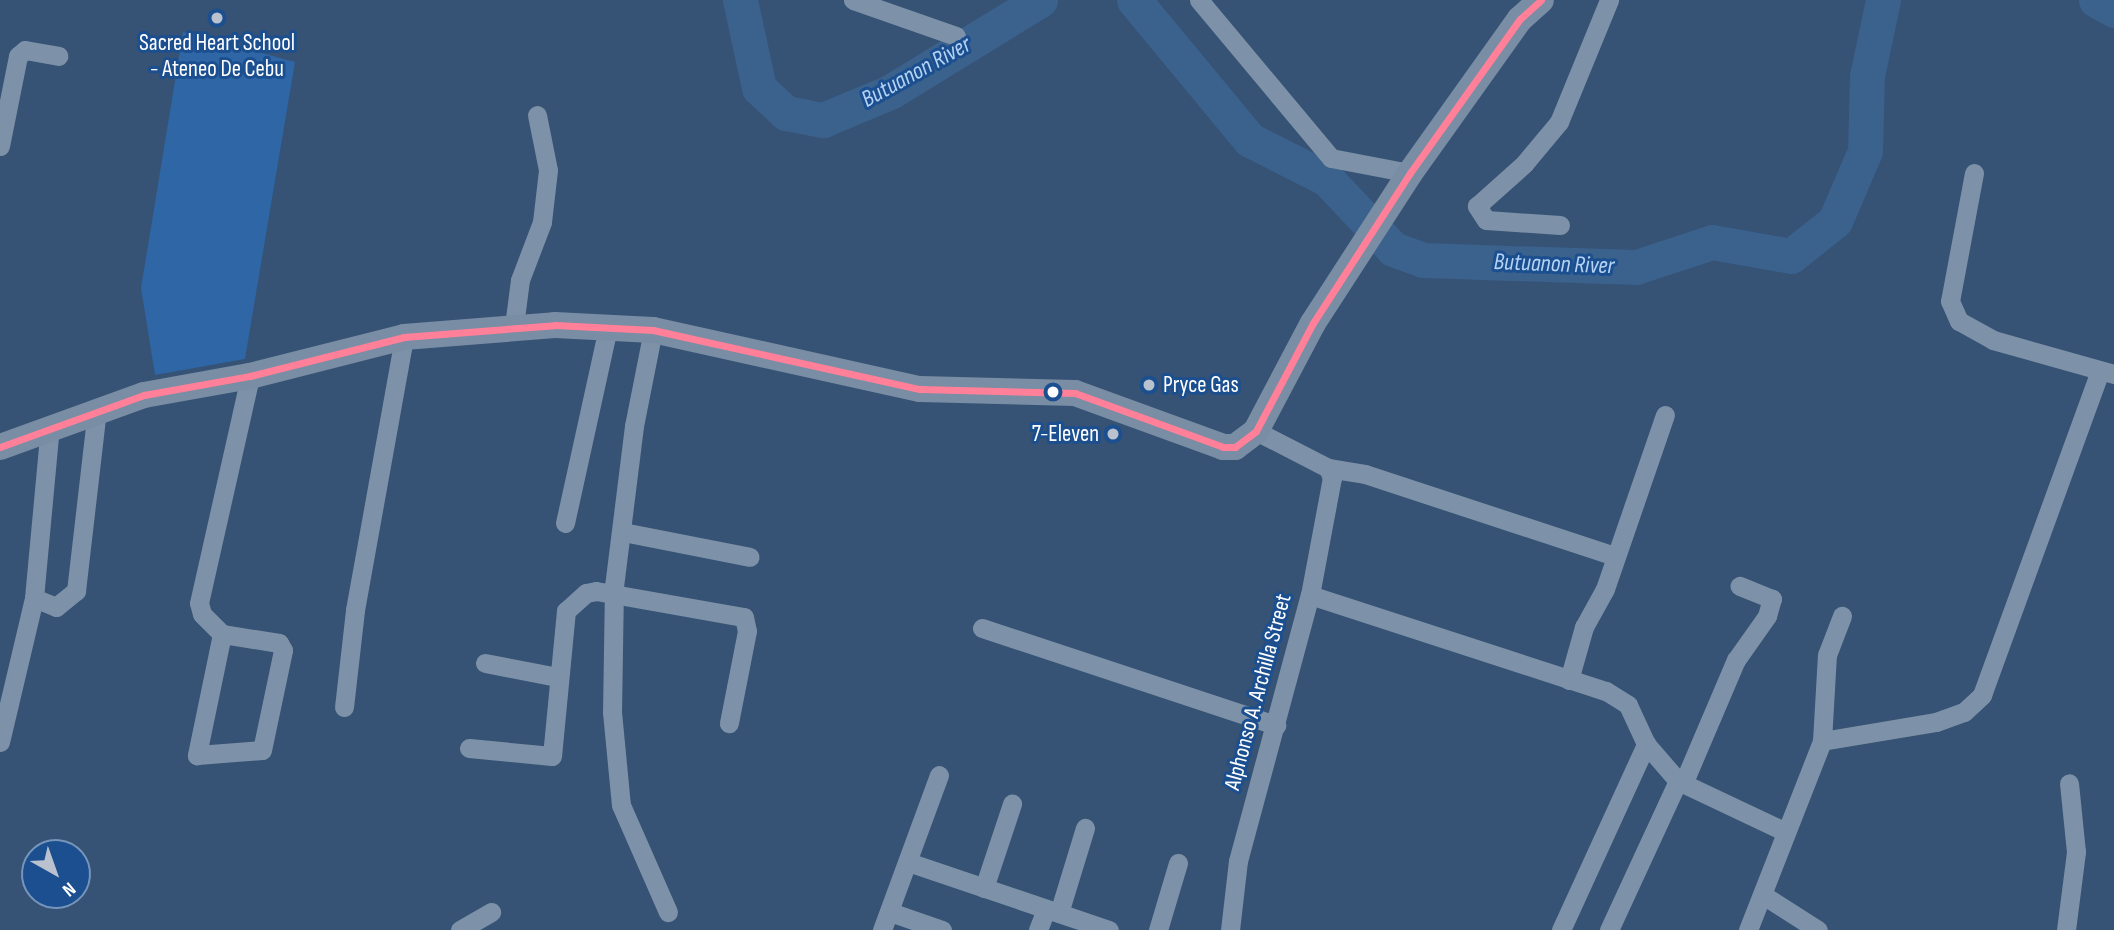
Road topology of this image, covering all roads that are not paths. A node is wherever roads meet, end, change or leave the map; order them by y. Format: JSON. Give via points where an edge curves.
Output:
{"nodes":[{"id":1,"x":1199,"y":0,"type":"edge"},
{"id":2,"x":1541,"y":0,"type":"edge"},
{"id":3,"x":1609,"y":0,"type":"edge"},
{"id":4,"x":863,"y":2,"type":"edge"},
{"id":5,"x":956,"y":36,"type":"dead end"},
{"id":6,"x":58,"y":56,"type":"dead end"},
{"id":7,"x":537,"y":115,"type":"dead end"},
{"id":8,"x":0,"y":146,"type":"edge"},
{"id":9,"x":1410,"y":173,"type":"junction"},
{"id":10,"x":1974,"y":173,"type":"dead end"},
{"id":11,"x":1560,"y":225,"type":"dead end"},
{"id":12,"x":514,"y":326,"type":"junction"},
{"id":13,"x":608,"y":328,"type":"junction"},
{"id":14,"x":653,"y":330,"type":"junction"},
{"id":15,"x":404,"y":337,"type":"junction"},
{"id":16,"x":2107,"y":374,"type":"edge"},
{"id":17,"x":250,"y":376,"type":"junction"},
{"id":18,"x":97,"y":410,"type":"junction"},
{"id":19,"x":1665,"y":415,"type":"dead end"},
{"id":20,"x":50,"y":427,"type":"junction"},
{"id":21,"x":1248,"y":438,"type":"junction"},
{"id":22,"x":0,"y":447,"type":"edge"},
{"id":23,"x":1328,"y":468,"type":"junction"},
{"id":24,"x":565,"y":523,"type":"dead end"},
{"id":25,"x":623,"y":532,"type":"junction"},
{"id":26,"x":750,"y":556,"type":"dead end"},
{"id":27,"x":1614,"y":556,"type":"junction"},
{"id":28,"x":1740,"y":586,"type":"dead end"},
{"id":29,"x":614,"y":591,"type":"junction"},
{"id":30,"x":1310,"y":595,"type":"junction"},
{"id":31,"x":34,"y":598,"type":"junction"},
{"id":32,"x":1842,"y":616,"type":"dead end"},
{"id":33,"x":982,"y":628,"type":"dead end"},
{"id":34,"x":222,"y":634,"type":"junction"},
{"id":35,"x":485,"y":663,"type":"dead end"},
{"id":36,"x":557,"y":677,"type":"junction"},
{"id":37,"x":1569,"y":680,"type":"junction"},
{"id":38,"x":344,"y":706,"type":"dead end"},
{"id":39,"x":729,"y":723,"type":"dead end"},
{"id":40,"x":1276,"y":725,"type":"junction"},
{"id":41,"x":1822,"y":741,"type":"junction"},
{"id":42,"x":0,"y":742,"type":"edge"},
{"id":43,"x":1646,"y":744,"type":"junction"},
{"id":44,"x":469,"y":748,"type":"dead end"},
{"id":45,"x":939,"y":775,"type":"dead end"},
{"id":46,"x":1680,"y":783,"type":"junction"},
{"id":47,"x":2069,"y":783,"type":"dead end"},
{"id":48,"x":1012,"y":804,"type":"dead end"},
{"id":49,"x":1085,"y":828,"type":"dead end"},
{"id":50,"x":1786,"y":832,"type":"junction"},
{"id":51,"x":908,"y":862,"type":"junction"},
{"id":52,"x":1178,"y":863,"type":"dead end"},
{"id":53,"x":984,"y":888,"type":"junction"},
{"id":54,"x":1763,"y":895,"type":"junction"},
{"id":55,"x":1052,"y":911,"type":"junction"},
{"id":56,"x":491,"y":912,"type":"dead end"},
{"id":57,"x":668,"y":912,"type":"dead end"},
{"id":58,"x":886,"y":921,"type":"edge"},
{"id":59,"x":460,"y":930,"type":"edge"},
{"id":60,"x":942,"y":930,"type":"edge"},
{"id":61,"x":1038,"y":930,"type":"edge"},
{"id":62,"x":1109,"y":930,"type":"edge"},
{"id":63,"x":1158,"y":930,"type":"edge"},
{"id":64,"x":1230,"y":930,"type":"edge"},
{"id":65,"x":1561,"y":930,"type":"edge"},
{"id":66,"x":1609,"y":930,"type":"edge"},
{"id":67,"x":1748,"y":930,"type":"edge"},
{"id":68,"x":1818,"y":930,"type":"edge"},
{"id":69,"x":2066,"y":930,"type":"edge"}],
"edges":[{"from":1,"to":9,"type":"street","via":[[1331,158]]},
{"from":2,"to":9,"type":"main road","via":[[1520,19]]},
{"from":3,"to":11,"type":"street","via":[[1559,122],[1524,164],[1477,206],[1486,220]]},
{"from":4,"to":5,"type":"street"},
{"from":6,"to":8,"type":"street","via":[[25,50],[18,56]]},
{"from":7,"to":12,"type":"street","via":[[548,170],[542,222],[520,280]]},
{"from":9,"to":21,"type":"main road","via":[[1313,323]]},
{"from":10,"to":16,"type":"street","via":[[1950,301],[1959,321],[1993,340]]},
{"from":12,"to":13,"type":"main road"},
{"from":12,"to":15,"type":"main road"},
{"from":13,"to":14,"type":"main road"},
{"from":13,"to":24,"type":"street"},
{"from":14,"to":21,"type":"main road","via":[[920,389],[1075,393],[1223,447]]},
{"from":14,"to":25,"type":"street","via":[[634,426]]},
{"from":15,"to":17,"type":"main road"},
{"from":15,"to":38,"type":"street","via":[[353,623]]},
{"from":16,"to":41,"type":"street","via":[[1982,695],[1964,712],[1936,722]]},
{"from":17,"to":18,"type":"main road","via":[[144,395]]},
{"from":17,"to":34,"type":"street","via":[[200,603],[202,614]]},
{"from":18,"to":20,"type":"main road"},
{"from":18,"to":31,"type":"street","via":[[76,591],[56,607]]},
{"from":19,"to":27,"type":"street"},
{"from":20,"to":22,"type":"main road"},
{"from":20,"to":31,"type":"street"},
{"from":21,"to":23,"type":"street"},
{"from":23,"to":27,"type":"street","via":[[1365,474]]},
{"from":23,"to":30,"type":"street","name":"Alphonso A. Archilla Street","via":[[1332,478]]},
{"from":25,"to":26,"type":"street"},
{"from":25,"to":29,"type":"street"},
{"from":27,"to":37,"type":"street","via":[[1605,589],[1584,627]]},
{"from":28,"to":46,"type":"street","via":[[1772,599],[1736,660]]},
{"from":29,"to":36,"type":"street","via":[[586,593],[566,611]]},
{"from":29,"to":39,"type":"street","via":[[744,618],[747,631]]},
{"from":29,"to":57,"type":"street","via":[[612,712],[621,805]]},
{"from":30,"to":37,"type":"street"},
{"from":30,"to":40,"type":"street","name":"Alphonso A. Archilla Street"},
{"from":31,"to":42,"type":"street"},
{"from":32,"to":41,"type":"street","via":[[1827,655]]},
{"from":33,"to":40,"type":"street"},
{"from":34,"to":34,"type":"street","via":[[209,701],[197,755],[256,752],[264,746],[283,646]]},
{"from":35,"to":36,"type":"street"},
{"from":36,"to":44,"type":"street","via":[[552,756]]},
{"from":37,"to":43,"type":"street","via":[[1606,691],[1628,705]]},
{"from":40,"to":64,"type":"street","name":"Alphonso A. Archilla Street","via":[[1238,861]]},
{"from":41,"to":50,"type":"street"},
{"from":43,"to":46,"type":"street"},
{"from":43,"to":65,"type":"street"},
{"from":45,"to":51,"type":"street"},
{"from":46,"to":50,"type":"street"},
{"from":46,"to":66,"type":"street"},
{"from":47,"to":69,"type":"street","via":[[2076,852]]},
{"from":48,"to":53,"type":"street"},
{"from":49,"to":55,"type":"street"},
{"from":50,"to":54,"type":"street"},
{"from":51,"to":53,"type":"street"},
{"from":51,"to":58,"type":"street"},
{"from":52,"to":63,"type":"street"},
{"from":53,"to":55,"type":"street"},
{"from":54,"to":67,"type":"street"},
{"from":54,"to":68,"type":"street"},
{"from":55,"to":61,"type":"street"},
{"from":55,"to":62,"type":"street"},
{"from":56,"to":59,"type":"street"},
{"from":58,"to":60,"type":"street"}]}
